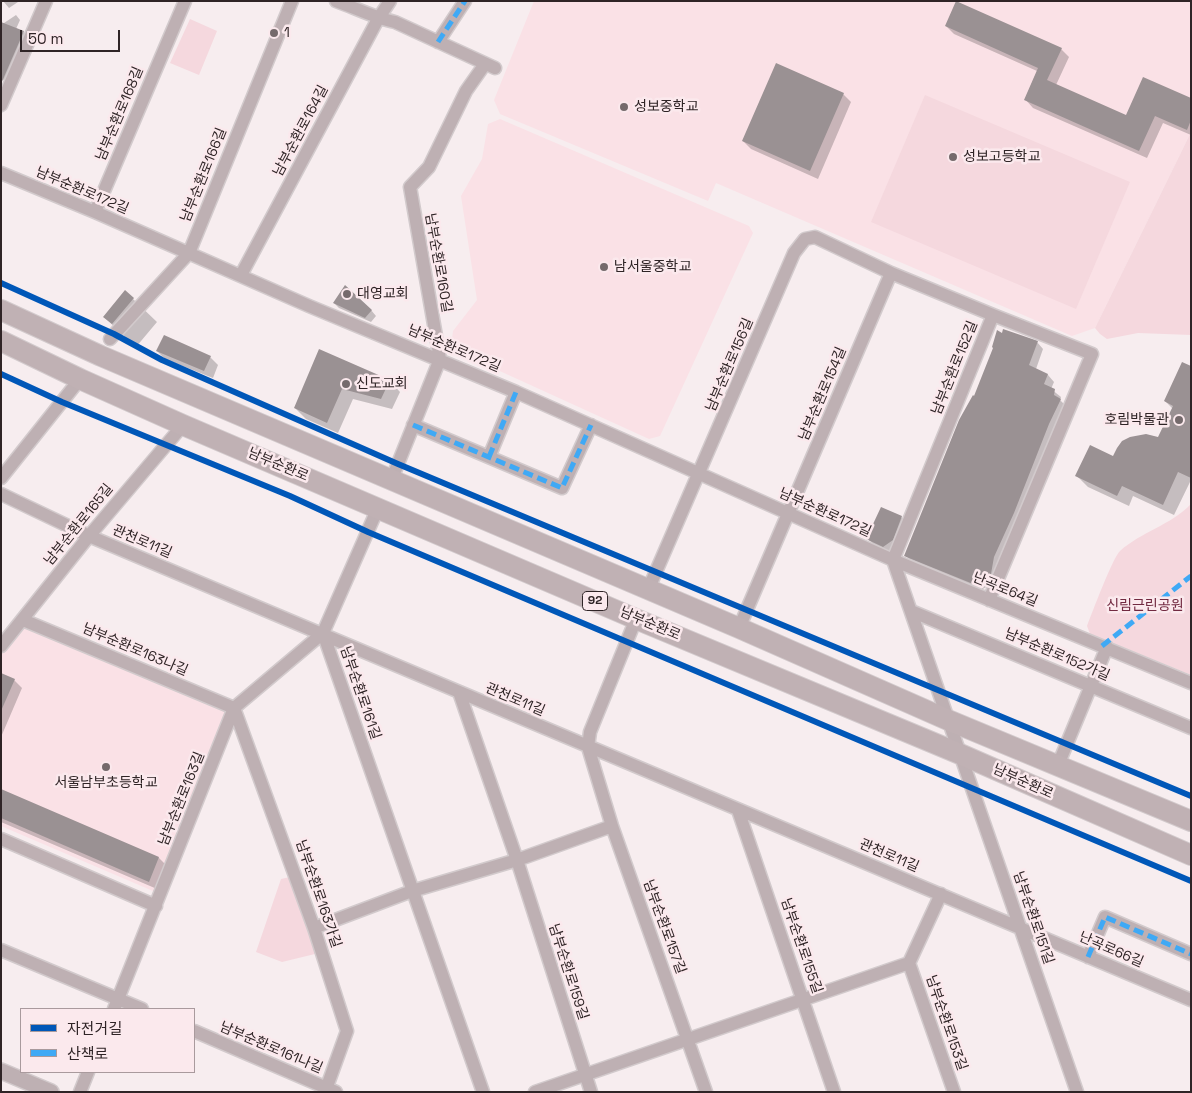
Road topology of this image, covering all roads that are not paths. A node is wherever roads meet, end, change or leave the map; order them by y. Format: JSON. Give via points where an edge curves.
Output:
{"nodes":[{"id":1,"x":46,"y":1,"type":"edge"},
{"id":2,"x":185,"y":1,"type":"edge"},
{"id":3,"x":292,"y":1,"type":"edge"},
{"id":4,"x":336,"y":1,"type":"edge"},
{"id":5,"x":390,"y":1,"type":"edge"},
{"id":6,"x":465,"y":1,"type":"edge"},
{"id":7,"x":378,"y":19,"type":"junction"},
{"id":8,"x":438,"y":42,"type":"junction"},
{"id":9,"x":1,"y":105,"type":"edge"},
{"id":10,"x":1,"y":173,"type":"edge"},
{"id":11,"x":94,"y":212,"type":"junction"},
{"id":12,"x":189,"y":253,"type":"junction"},
{"id":13,"x":891,"y":273,"type":"junction"},
{"id":14,"x":241,"y":275,"type":"junction"},
{"id":15,"x":1,"y":310,"type":"edge"},
{"id":16,"x":993,"y":315,"type":"junction"},
{"id":17,"x":110,"y":339,"type":"dead end"},
{"id":18,"x":1,"y":341,"type":"edge"},
{"id":19,"x":440,"y":359,"type":"junction"},
{"id":20,"x":80,"y":380,"type":"junction"},
{"id":21,"x":516,"y":392,"type":"junction"},
{"id":22,"x":183,"y":425,"type":"junction"},
{"id":23,"x":413,"y":425,"type":"junction"},
{"id":24,"x":591,"y":425,"type":"junction"},
{"id":25,"x":489,"y":457,"type":"junction"},
{"id":26,"x":700,"y":473,"type":"junction"},
{"id":27,"x":1,"y":478,"type":"edge"},
{"id":28,"x":391,"y":481,"type":"junction"},
{"id":29,"x":1,"y":494,"type":"edge"},
{"id":30,"x":378,"y":508,"type":"junction"},
{"id":31,"x":788,"y":513,"type":"junction"},
{"id":32,"x":89,"y":536,"type":"junction"},
{"id":33,"x":893,"y":560,"type":"junction"},
{"id":34,"x":648,"y":590,"type":"junction"},
{"id":35,"x":989,"y":600,"type":"junction"},
{"id":36,"x":911,"y":611,"type":"junction"},
{"id":37,"x":636,"y":618,"type":"junction"},
{"id":38,"x":23,"y":620,"type":"junction"},
{"id":39,"x":739,"y":628,"type":"junction"},
{"id":40,"x":323,"y":633,"type":"junction"},
{"id":41,"x":1,"y":646,"type":"edge"},
{"id":42,"x":1107,"y":648,"type":"junction"},
{"id":43,"x":1191,"y":683,"type":"edge"},
{"id":44,"x":1091,"y":686,"type":"junction"},
{"id":45,"x":459,"y":692,"type":"junction"},
{"id":46,"x":234,"y":708,"type":"junction"},
{"id":47,"x":948,"y":720,"type":"junction"},
{"id":48,"x":1191,"y":728,"type":"edge"},
{"id":49,"x":588,"y":747,"type":"junction"},
{"id":50,"x":960,"y":754,"type":"junction"},
{"id":51,"x":1058,"y":765,"type":"junction"},
{"id":52,"x":738,"y":810,"type":"junction"},
{"id":53,"x":1191,"y":822,"type":"edge"},
{"id":54,"x":612,"y":826,"type":"junction"},
{"id":55,"x":1,"y":839,"type":"edge"},
{"id":56,"x":1191,"y":855,"type":"edge"},
{"id":57,"x":517,"y":860,"type":"junction"},
{"id":58,"x":412,"y":891,"type":"junction"},
{"id":59,"x":941,"y":894,"type":"junction"},
{"id":60,"x":156,"y":906,"type":"junction"},
{"id":61,"x":314,"y":928,"type":"junction"},
{"id":62,"x":1020,"y":928,"type":"junction"},
{"id":63,"x":1,"y":950,"type":"edge"},
{"id":64,"x":1191,"y":954,"type":"edge"},
{"id":65,"x":1088,"y":957,"type":"junction"},
{"id":66,"x":909,"y":963,"type":"junction"},
{"id":67,"x":803,"y":1000,"type":"junction"},
{"id":68,"x":1191,"y":1000,"type":"edge"},
{"id":69,"x":116,"y":1004,"type":"edge"},
{"id":70,"x":137,"y":1008,"type":"edge"},
{"id":71,"x":195,"y":1032,"type":"edge"},
{"id":72,"x":688,"y":1039,"type":"junction"},
{"id":73,"x":1,"y":1071,"type":"edge"},
{"id":74,"x":88,"y":1073,"type":"edge"},
{"id":75,"x":585,"y":1075,"type":"junction"},
{"id":76,"x":329,"y":1090,"type":"edge"},
{"id":77,"x":51,"y":1092,"type":"edge"},
{"id":78,"x":80,"y":1092,"type":"edge"},
{"id":79,"x":483,"y":1092,"type":"edge"},
{"id":80,"x":535,"y":1092,"type":"edge"},
{"id":81,"x":590,"y":1092,"type":"edge"},
{"id":82,"x":706,"y":1092,"type":"edge"},
{"id":83,"x":834,"y":1092,"type":"edge"},
{"id":84,"x":954,"y":1092,"type":"edge"},
{"id":85,"x":1077,"y":1092,"type":"edge"}],
"edges":[{"from":1,"to":9,"type":"street"},
{"from":2,"to":11,"type":"street","name":"남부순환로168길"},
{"from":3,"to":12,"type":"street","name":"남부순환로166길"},
{"from":4,"to":7,"type":"street"},
{"from":5,"to":7,"type":"street","name":"남부순환로164길"},
{"from":6,"to":8,"type":"street"},
{"from":7,"to":8,"type":"street","via":[[395,22]]},
{"from":7,"to":14,"type":"street","name":"남부순환로164길"},
{"from":8,"to":19,"type":"street","name":"남부순환로160길","via":[[490,66],[466,91],[429,167],[410,187]]},
{"from":10,"to":11,"type":"street","name":"남부순환로172길"},
{"from":11,"to":12,"type":"street","name":"남부순환로172길"},
{"from":12,"to":14,"type":"street","name":"남부순환로172길"},
{"from":12,"to":17,"type":"street","name":"남부순환로166길"},
{"from":13,"to":16,"type":"street"},
{"from":13,"to":26,"type":"street","name":"남부순환로156길","via":[[815,237],[805,239],[794,253]]},
{"from":13,"to":31,"type":"street","name":"남부순환로154길"},
{"from":14,"to":19,"type":"street","name":"남부순환로172길"},
{"from":15,"to":28,"type":"main road","name":"남부순환로","number":"92"},
{"from":16,"to":33,"type":"street","name":"남부순환로152길"},
{"from":16,"to":35,"type":"street","name":"남부순환로152길","via":[[1092,354]]},
{"from":18,"to":20,"type":"main road","name":"남부순환로","number":"92"},
{"from":19,"to":21,"type":"street","name":"남부순환로172길"},
{"from":19,"to":23,"type":"street"},
{"from":20,"to":22,"type":"main road","name":"남부순환로","number":"92"},
{"from":20,"to":27,"type":"street"},
{"from":21,"to":24,"type":"street","name":"남부순환로172길"},
{"from":21,"to":25,"type":"street"},
{"from":22,"to":30,"type":"main road","name":"남부순환로","number":"92"},
{"from":22,"to":32,"type":"street","name":"남부순환로165길"},
{"from":23,"to":25,"type":"street"},
{"from":23,"to":28,"type":"street"},
{"from":24,"to":25,"type":"street","via":[[562,488]]},
{"from":24,"to":26,"type":"street","name":"남부순환로172길"},
{"from":26,"to":31,"type":"street","name":"남부순환로172길"},
{"from":26,"to":34,"type":"street","name":"남부순환로156길"},
{"from":28,"to":34,"type":"main road","name":"남부순환로","number":"92"},
{"from":29,"to":32,"type":"street","name":"관천로11길"},
{"from":30,"to":37,"type":"main road","name":"남부순환로","number":"92"},
{"from":30,"to":40,"type":"street"},
{"from":31,"to":33,"type":"street","name":"남부순환로172길"},
{"from":31,"to":39,"type":"street","name":"남부순환로154길"},
{"from":32,"to":38,"type":"street","name":"남부순환로165길"},
{"from":32,"to":40,"type":"street","name":"관천로11길"},
{"from":33,"to":35,"type":"street","name":"난곡로64길"},
{"from":33,"to":36,"type":"street"},
{"from":34,"to":39,"type":"main road","name":"남부순환로","number":"92"},
{"from":35,"to":42,"type":"street","name":"난곡로64길"},
{"from":36,"to":44,"type":"street","name":"남부순환로152가길"},
{"from":36,"to":47,"type":"street"},
{"from":37,"to":49,"type":"street","via":[[590,732]]},
{"from":37,"to":50,"type":"main road","name":"남부순환로","number":"92"},
{"from":38,"to":41,"type":"street","name":"남부순환로165길"},
{"from":38,"to":46,"type":"street","name":"남부순환로163나길"},
{"from":39,"to":47,"type":"main road","name":"남부순환로","number":"92"},
{"from":40,"to":45,"type":"street","name":"관천로11길"},
{"from":40,"to":46,"type":"street","name":"남부순환로163길"},
{"from":40,"to":58,"type":"street","name":"남부순환로161길"},
{"from":42,"to":43,"type":"street","name":"난곡로64길"},
{"from":42,"to":44,"type":"street"},
{"from":44,"to":48,"type":"street","name":"남부순환로152가길"},
{"from":44,"to":51,"type":"street"},
{"from":45,"to":49,"type":"street","name":"관천로11길"},
{"from":45,"to":57,"type":"street","name":"남부순환로159길"},
{"from":46,"to":60,"type":"street","name":"남부순환로163길"},
{"from":46,"to":61,"type":"street","name":"남부순환로163가길"},
{"from":47,"to":50,"type":"street"},
{"from":47,"to":51,"type":"main road","name":"남부순환로","number":"92"},
{"from":49,"to":52,"type":"street","name":"관천로11길"},
{"from":49,"to":54,"type":"street","name":"남부순환로157길"},
{"from":50,"to":56,"type":"main road","name":"남부순환로","number":"92"},
{"from":50,"to":62,"type":"street","name":"남부순환로151길"},
{"from":51,"to":53,"type":"main road","name":"남부순환로","number":"92"},
{"from":52,"to":59,"type":"street","name":"관천로11길"},
{"from":52,"to":67,"type":"street","name":"남부순환로155길"},
{"from":54,"to":57,"type":"street"},
{"from":54,"to":72,"type":"street","name":"남부순환로157길"},
{"from":55,"to":60,"type":"street"},
{"from":57,"to":58,"type":"street"},
{"from":57,"to":75,"type":"street","name":"남부순환로159길"},
{"from":58,"to":61,"type":"street"},
{"from":58,"to":79,"type":"street","name":"남부순환로161길"},
{"from":59,"to":62,"type":"street","name":"관천로11길"},
{"from":59,"to":66,"type":"street","name":"남부순환로153길"},
{"from":60,"to":69,"type":"street","name":"남부순환로163길"},
{"from":61,"to":76,"type":"street","name":"남부순환로163가길","via":[[347,1031]]},
{"from":62,"to":65,"type":"street","name":"난곡로66길"},
{"from":62,"to":85,"type":"street","name":"남부순환로151길"},
{"from":63,"to":69,"type":"street"},
{"from":64,"to":65,"type":"street","via":[[1105,918]]},
{"from":65,"to":68,"type":"street","name":"난곡로66길"},
{"from":66,"to":67,"type":"street","name":"남부순환로153길"},
{"from":66,"to":84,"type":"street","name":"남부순환로153길"},
{"from":67,"to":72,"type":"street"},
{"from":67,"to":83,"type":"street","name":"남부순환로155길"},
{"from":69,"to":70,"type":"street"},
{"from":71,"to":76,"type":"street","name":"남부순환로161나길"},
{"from":72,"to":75,"type":"street"},
{"from":72,"to":82,"type":"street","name":"남부순환로157길"},
{"from":73,"to":77,"type":"street"},
{"from":74,"to":78,"type":"street"},
{"from":75,"to":80,"type":"street"},
{"from":75,"to":81,"type":"street","name":"남부순환로159길"}]}
